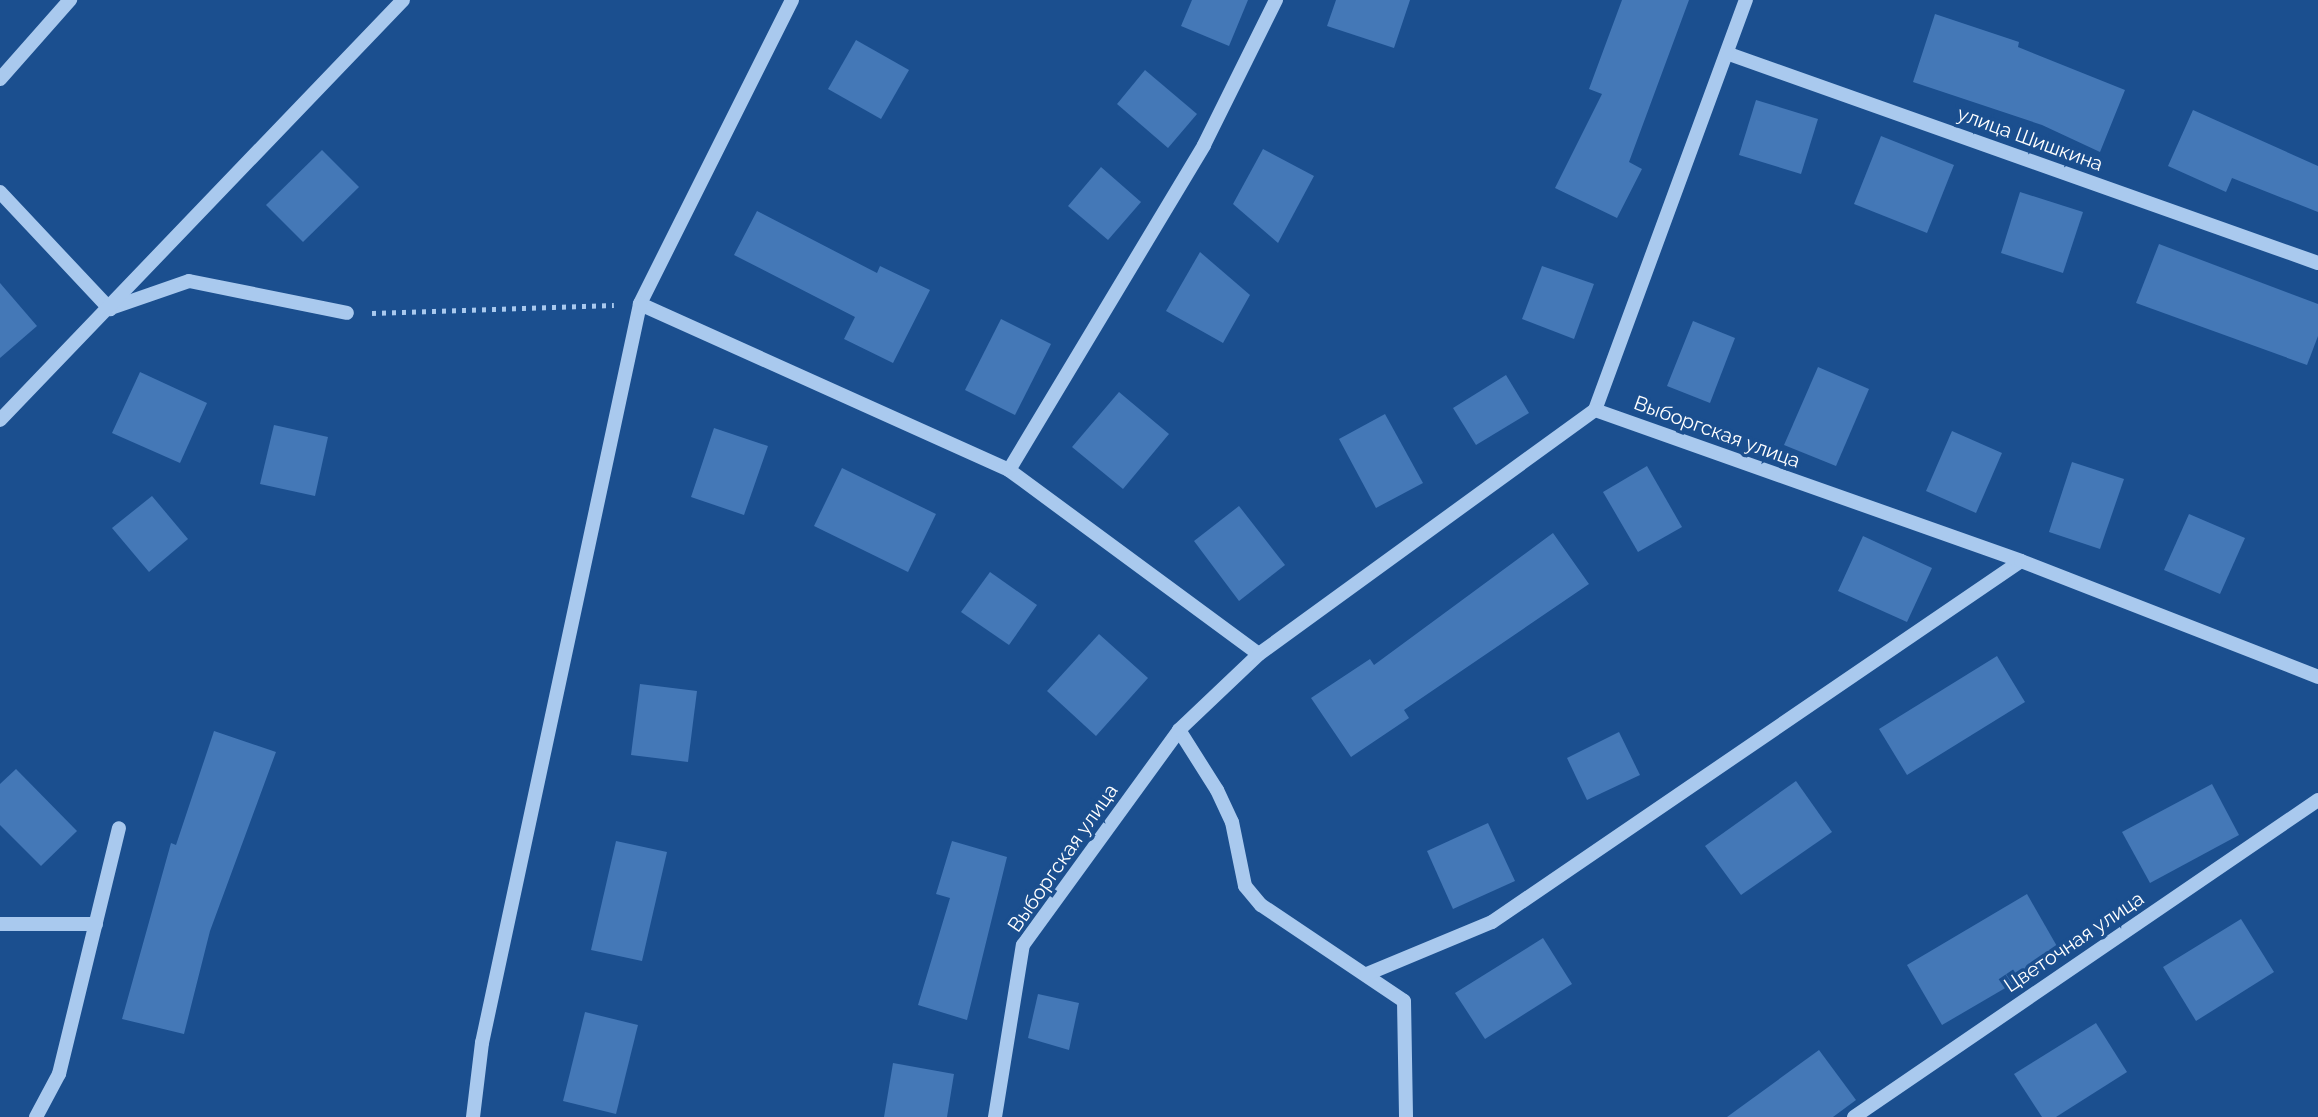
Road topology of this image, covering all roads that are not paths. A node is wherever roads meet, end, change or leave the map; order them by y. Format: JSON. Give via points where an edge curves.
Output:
{"nodes":[{"id":1,"x":70,"y":0,"type":"edge"},
{"id":2,"x":403,"y":0,"type":"edge"},
{"id":3,"x":792,"y":0,"type":"edge"},
{"id":4,"x":1276,"y":0,"type":"edge"},
{"id":5,"x":1746,"y":0,"type":"edge"},
{"id":6,"x":1729,"y":54,"type":"junction"},
{"id":7,"x":0,"y":79,"type":"edge"},
{"id":8,"x":0,"y":192,"type":"edge"},
{"id":9,"x":2318,"y":263,"type":"edge"},
{"id":10,"x":640,"y":304,"type":"junction"},
{"id":11,"x":110,"y":309,"type":"junction"},
{"id":12,"x":347,"y":313,"type":"road end"},
{"id":13,"x":1595,"y":410,"type":"junction"},
{"id":14,"x":0,"y":420,"type":"edge"},
{"id":15,"x":1009,"y":470,"type":"junction"},
{"id":16,"x":2021,"y":561,"type":"junction"},
{"id":17,"x":1259,"y":654,"type":"junction"},
{"id":18,"x":2318,"y":677,"type":"edge"},
{"id":19,"x":1179,"y":730,"type":"junction"},
{"id":20,"x":2318,"y":800,"type":"edge"},
{"id":21,"x":119,"y":828,"type":"dead end"},
{"id":22,"x":0,"y":924,"type":"edge"},
{"id":23,"x":96,"y":924,"type":"junction"},
{"id":24,"x":1367,"y":974,"type":"junction"},
{"id":25,"x":36,"y":1117,"type":"edge"},
{"id":26,"x":473,"y":1117,"type":"edge"},
{"id":27,"x":995,"y":1117,"type":"edge"},
{"id":28,"x":1406,"y":1117,"type":"edge"},
{"id":29,"x":1854,"y":1117,"type":"edge"}],
"edges":[{"from":1,"to":7,"type":"street"},
{"from":2,"to":11,"type":"street"},
{"from":3,"to":10,"type":"street"},
{"from":4,"to":15,"type":"street","via":[[1204,145]]},
{"from":5,"to":6,"type":"street"},
{"from":6,"to":9,"type":"street","name":"улица Шишкина"},
{"from":6,"to":13,"type":"street"},
{"from":8,"to":11,"type":"street"},
{"from":10,"to":15,"type":"street"},
{"from":10,"to":26,"type":"street","via":[[482,1043]]},
{"from":11,"to":12,"type":"street","via":[[189,281]]},
{"from":11,"to":14,"type":"street"},
{"from":13,"to":16,"type":"street","name":"Выборгская улица"},
{"from":13,"to":17,"type":"street","name":"Выборгская улица"},
{"from":15,"to":17,"type":"street"},
{"from":16,"to":18,"type":"street","name":"Выборгская улица"},
{"from":16,"to":24,"type":"street","via":[[1492,922]]},
{"from":17,"to":19,"type":"street","name":"Выборгская улица"},
{"from":19,"to":24,"type":"street","via":[[1232,822],[1245,886],[1261,905]]},
{"from":19,"to":27,"type":"street","name":"Выборгская улица","via":[[1023,945]]},
{"from":20,"to":29,"type":"street","name":"Цветочная улица"},
{"from":21,"to":23,"type":"street"},
{"from":22,"to":23,"type":"street"},
{"from":23,"to":25,"type":"street","via":[[59,1074]]},
{"from":24,"to":28,"type":"street","via":[[1393,989],[1408,1010]]}]}
